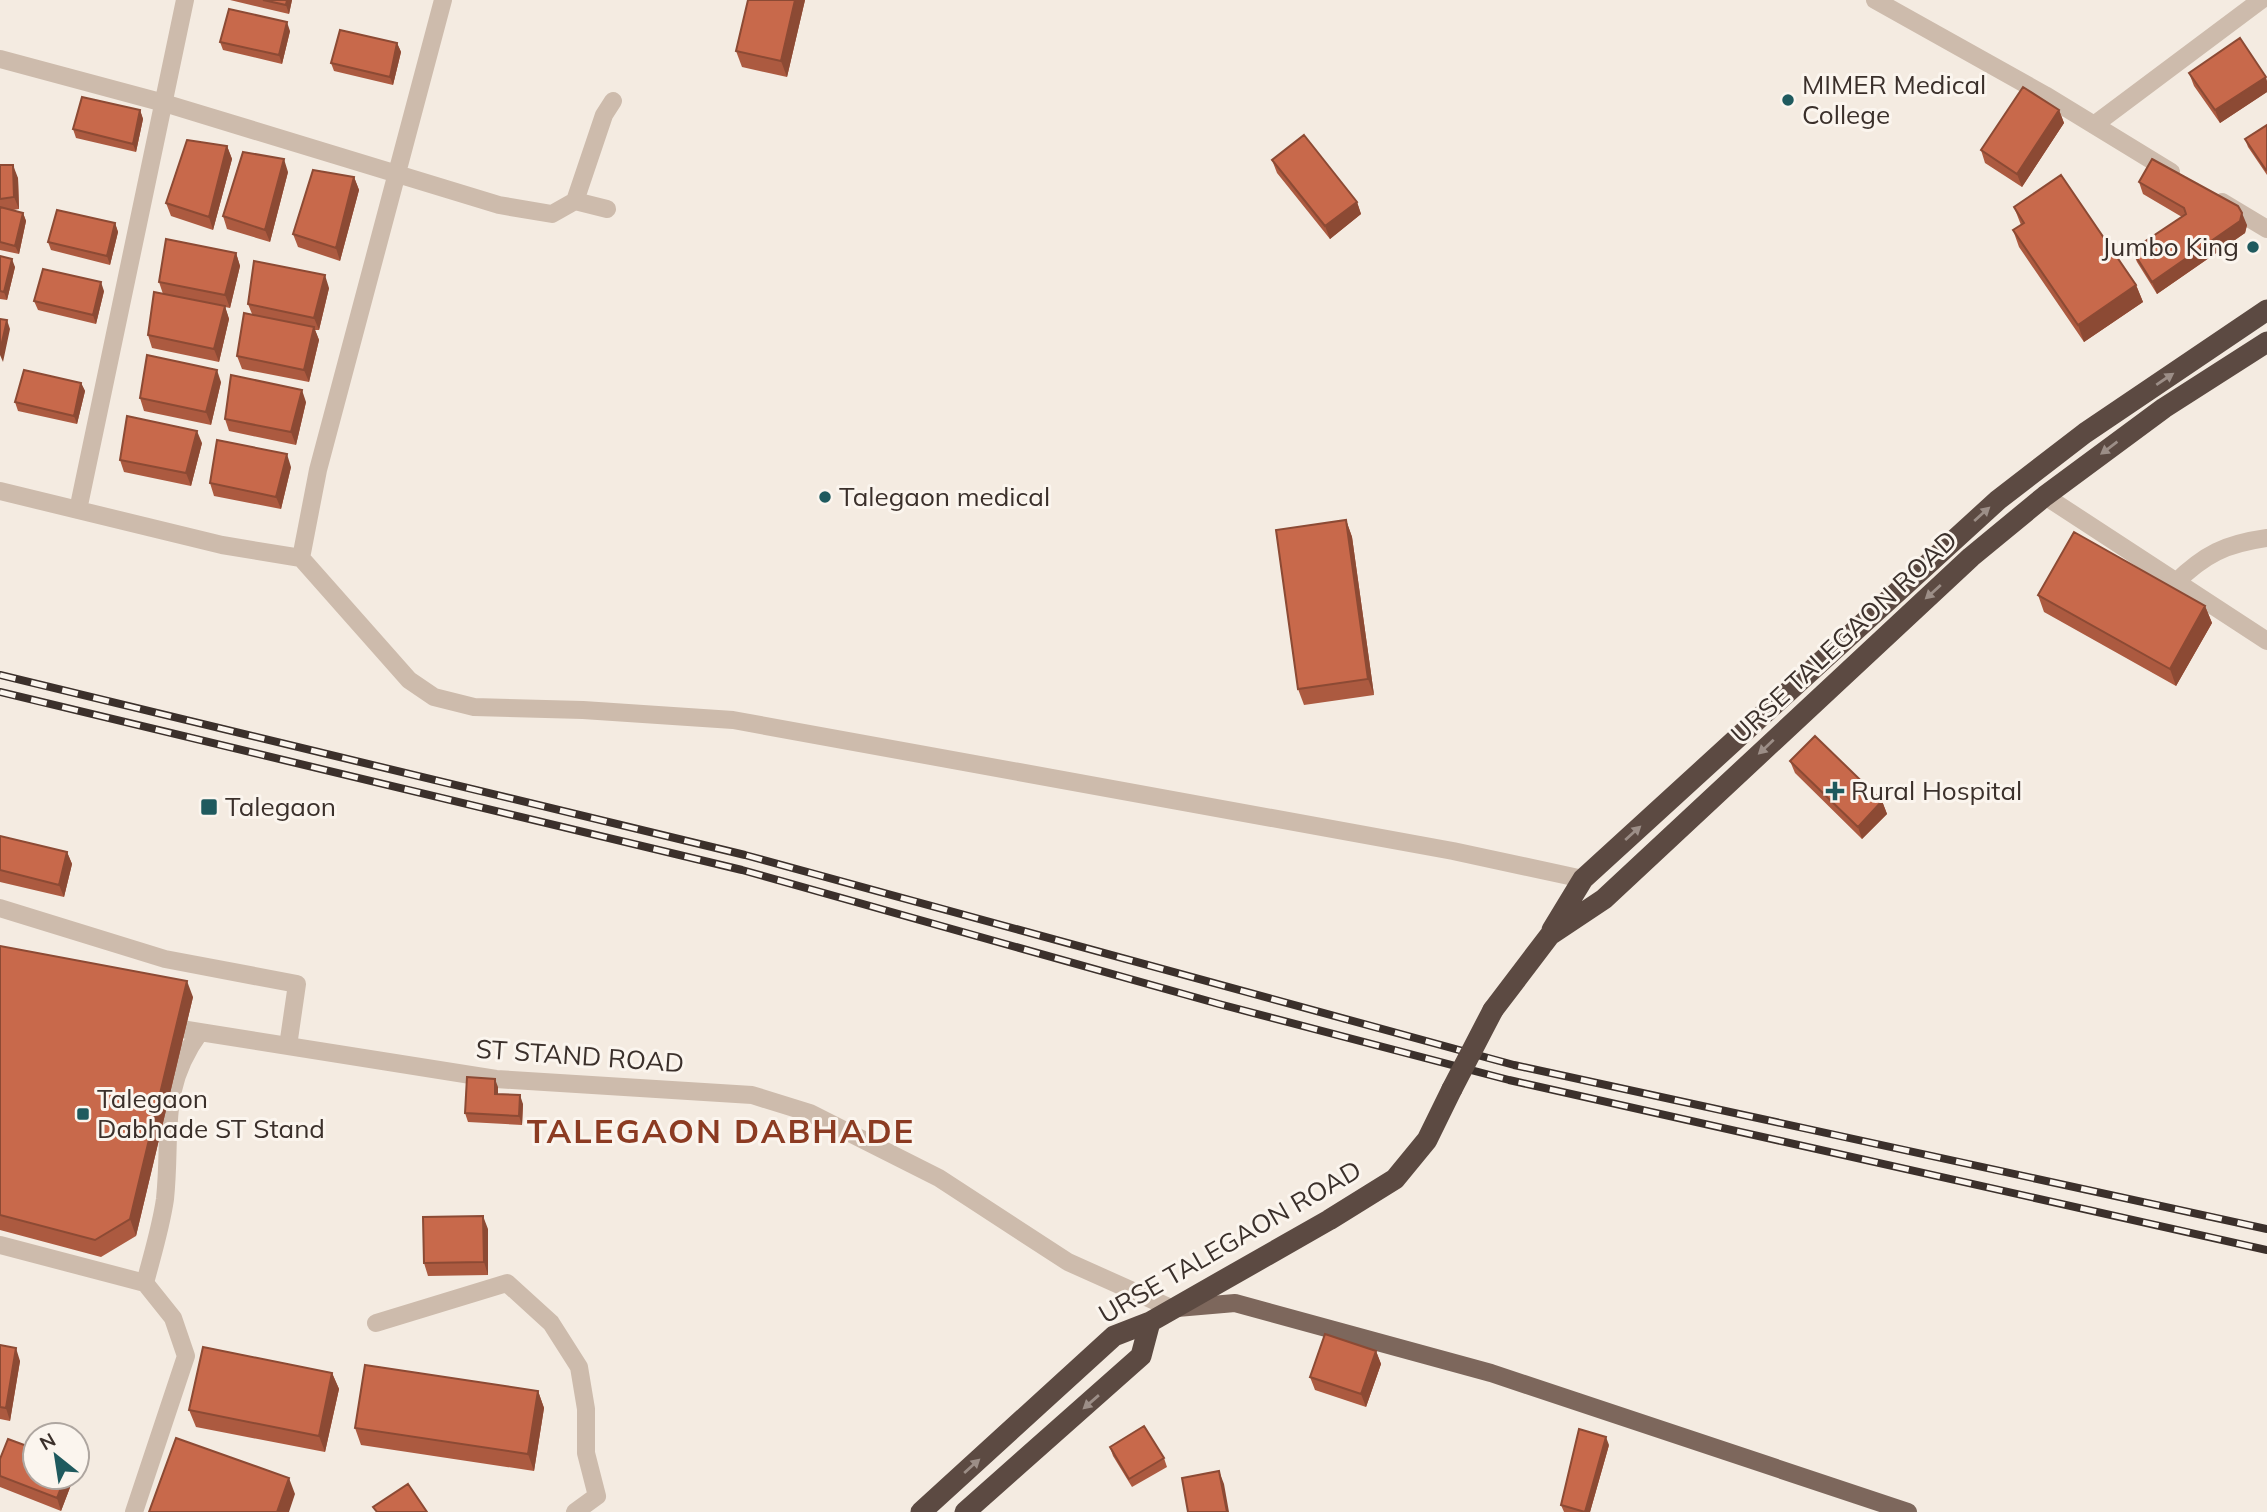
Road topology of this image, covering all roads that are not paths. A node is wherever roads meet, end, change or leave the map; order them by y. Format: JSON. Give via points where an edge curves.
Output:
{"nodes":[{"id":1,"x":185,"y":0,"type":"edge"},
{"id":2,"x":443,"y":0,"type":"edge"},
{"id":3,"x":1875,"y":0,"type":"edge"},
{"id":4,"x":2259,"y":1,"type":"edge"},
{"id":5,"x":0,"y":59,"type":"edge"},
{"id":6,"x":614,"y":101,"type":"dead end"},
{"id":7,"x":164,"y":103,"type":"junction"},
{"id":8,"x":2094,"y":125,"type":"junction"},
{"id":9,"x":395,"y":173,"type":"junction"},
{"id":10,"x":2186,"y":180,"type":"edge"},
{"id":11,"x":2208,"y":194,"type":"edge"},
{"id":12,"x":575,"y":201,"type":"junction"},
{"id":13,"x":607,"y":209,"type":"dead end"},
{"id":14,"x":2267,"y":228,"type":"edge"},
{"id":15,"x":2267,"y":310,"type":"edge"},
{"id":16,"x":2267,"y":342,"type":"edge"},
{"id":17,"x":0,"y":491,"type":"edge"},
{"id":18,"x":2045,"y":496,"type":"junction"},
{"id":19,"x":78,"y":510,"type":"junction"},
{"id":20,"x":2267,"y":538,"type":"edge"},
{"id":21,"x":301,"y":558,"type":"junction"},
{"id":22,"x":2175,"y":583,"type":"junction"},
{"id":23,"x":2267,"y":641,"type":"edge"},
{"id":24,"x":1583,"y":879,"type":"junction"},
{"id":25,"x":0,"y":908,"type":"edge"},
{"id":26,"x":1550,"y":935,"type":"junction"},
{"id":27,"x":138,"y":1022,"type":"edge"},
{"id":28,"x":201,"y":1032,"type":"junction"},
{"id":29,"x":288,"y":1046,"type":"junction"},
{"id":30,"x":0,"y":1245,"type":"edge"},
{"id":31,"x":145,"y":1283,"type":"junction"},
{"id":32,"x":1173,"y":1309,"type":"junction"},
{"id":33,"x":1150,"y":1322,"type":"junction"},
{"id":34,"x":376,"y":1323,"type":"dead end"},
{"id":35,"x":134,"y":1512,"type":"edge"},
{"id":36,"x":575,"y":1512,"type":"edge"},
{"id":37,"x":921,"y":1512,"type":"edge"},
{"id":38,"x":965,"y":1512,"type":"edge"},
{"id":39,"x":1908,"y":1512,"type":"edge"}],
"edges":[{"from":1,"to":7,"type":"street"},
{"from":2,"to":9,"type":"street"},
{"from":3,"to":8,"type":"street"},
{"from":4,"to":8,"type":"street"},
{"from":5,"to":7,"type":"street"},
{"from":6,"to":12,"type":"street","via":[[604,115]]},
{"from":7,"to":9,"type":"street"},
{"from":7,"to":19,"type":"street"},
{"from":8,"to":10,"type":"street"},
{"from":9,"to":12,"type":"street","via":[[531,212],[552,214]]},
{"from":9,"to":21,"type":"street","via":[[318,470]]},
{"from":11,"to":14,"type":"street"},
{"from":12,"to":13,"type":"street"},
{"from":24,"to":15,"type":"highway","name":"URSE TALEGAON ROAD","one_way":true,"via":[[1998,500],[2085,433]]},
{"from":16,"to":18,"type":"highway","name":"URSE TALEGAON ROAD","one_way":true,"via":[[2164,408]]},
{"from":17,"to":19,"type":"street"},
{"from":18,"to":22,"type":"street"},
{"from":18,"to":26,"type":"highway","name":"URSE TALEGAON ROAD","one_way":true,"via":[[1931,594],[1604,899]]},
{"from":19,"to":21,"type":"street","via":[[222,545]]},
{"from":20,"to":22,"type":"street","via":[[2232,543],[2197,562]]},
{"from":21,"to":24,"type":"street","via":[[409,680],[434,697],[474,707],[733,720],[1453,850]]},
{"from":22,"to":23,"type":"street"},
{"from":24,"to":26,"type":"highway","name":"URSE TALEGAON ROAD"},
{"from":25,"to":29,"type":"street","via":[[165,959],[297,984]]},
{"from":26,"to":32,"type":"highway","name":"URSE TALEGAON ROAD","bridge":true,"via":[[1493,1010],[1427,1140],[1395,1179]]},
{"from":27,"to":28,"type":"street","name":"ST STAND ROAD"},
{"from":28,"to":29,"type":"street","name":"ST STAND ROAD"},
{"from":28,"to":31,"type":"street","via":[[185,1054],[171,1088],[164,1200]]},
{"from":29,"to":32,"type":"street","name":"ST STAND ROAD","via":[[496,1079],[752,1095],[810,1113],[939,1178],[1068,1262]]},
{"from":30,"to":31,"type":"street"},
{"from":31,"to":35,"type":"street","via":[[173,1318],[186,1356]]},
{"from":32,"to":33,"type":"highway","name":"URSE TALEGAON ROAD"},
{"from":32,"to":39,"type":"main road","via":[[1235,1303],[1491,1373]]},
{"from":37,"to":33,"type":"highway","name":"URSE TALEGAON ROAD","one_way":true,"via":[[1114,1336]]},
{"from":33,"to":38,"type":"highway","one_way":true,"via":[[1141,1356]]},
{"from":34,"to":36,"type":"street","via":[[507,1283],[551,1323],[579,1367],[586,1409],[586,1452],[597,1496]]}]}
